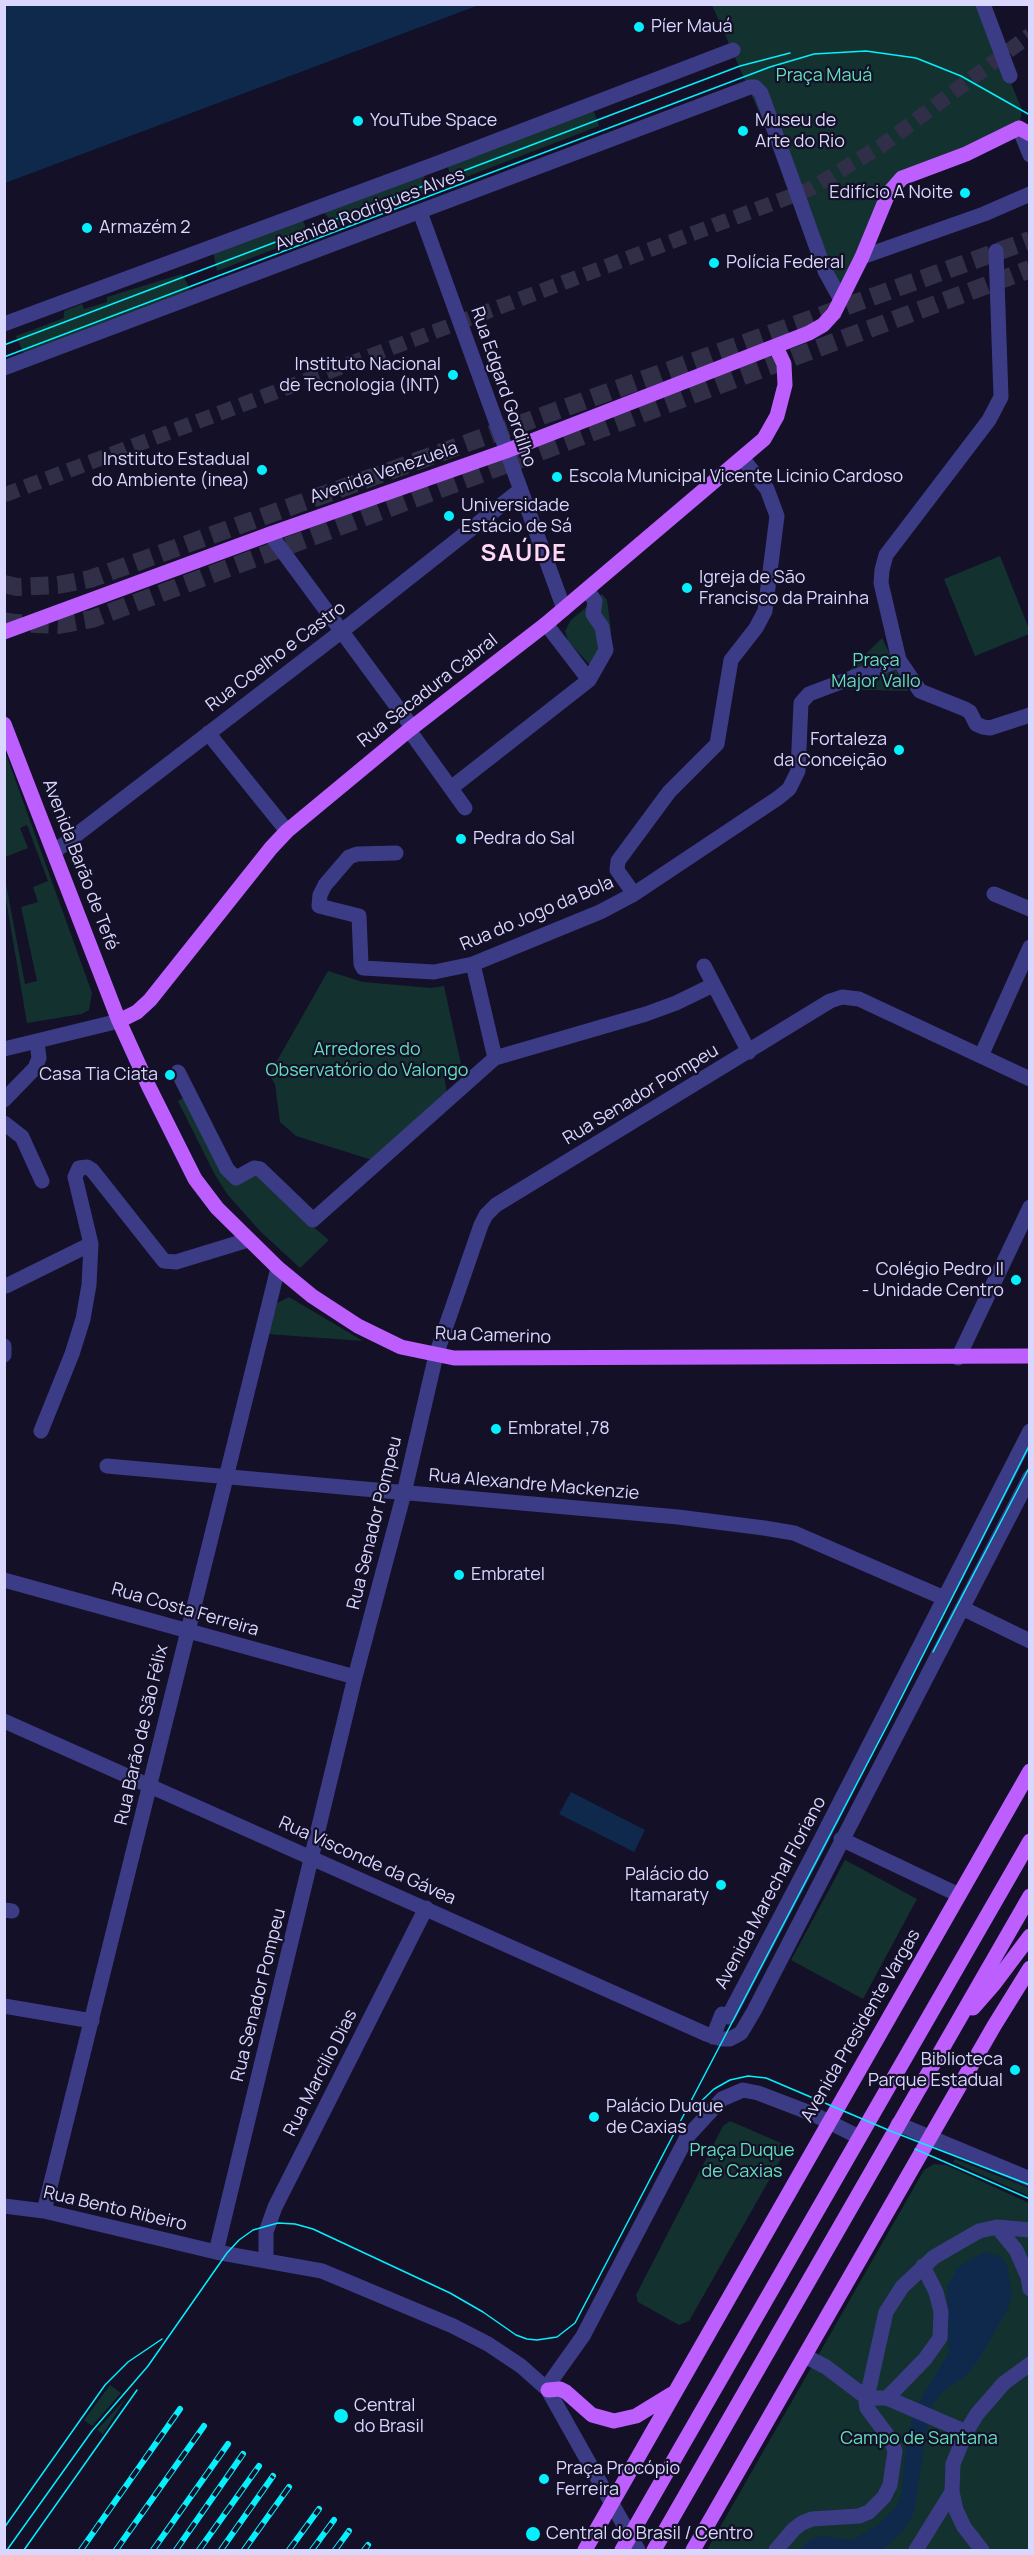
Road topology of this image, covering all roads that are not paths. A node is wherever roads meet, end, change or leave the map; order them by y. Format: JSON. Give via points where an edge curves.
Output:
{"nodes":[{"id":1,"x":983,"y":4,"type":"edge"},
{"id":2,"x":733,"y":50,"type":"dead end"},
{"id":3,"x":1010,"y":76,"type":"dead end"},
{"id":4,"x":1024,"y":131,"type":"edge"},
{"id":5,"x":1029,"y":155,"type":"edge"},
{"id":6,"x":1029,"y":194,"type":"edge"},
{"id":7,"x":1029,"y":204,"type":"edge"},
{"id":8,"x":420,"y":212,"type":"junction"},
{"id":9,"x":1007,"y":213,"type":"dead end"},
{"id":10,"x":996,"y":251,"type":"dead end"},
{"id":11,"x":862,"y":257,"type":"junction"},
{"id":12,"x":840,"y":298,"type":"junction"},
{"id":13,"x":4,"y":324,"type":"edge"},
{"id":14,"x":776,"y":347,"type":"junction"},
{"id":15,"x":4,"y":368,"type":"edge"},
{"id":16,"x":506,"y":451,"type":"junction"},
{"id":17,"x":742,"y":458,"type":"junction"},
{"id":18,"x":519,"y":491,"type":"junction"},
{"id":19,"x":270,"y":534,"type":"junction"},
{"id":20,"x":586,"y":590,"type":"junction"},
{"id":21,"x":564,"y":609,"type":"junction"},
{"id":22,"x":546,"y":624,"type":"junction"},
{"id":23,"x":4,"y":632,"type":"edge"},
{"id":24,"x":342,"y":632,"type":"junction"},
{"id":25,"x":899,"y":660,"type":"junction"},
{"id":26,"x":590,"y":680,"type":"junction"},
{"id":27,"x":1029,"y":715,"type":"edge"},
{"id":28,"x":4,"y":724,"type":"edge"},
{"id":29,"x":410,"y":729,"type":"junction"},
{"id":30,"x":208,"y":733,"type":"junction"},
{"id":31,"x":451,"y":788,"type":"junction"},
{"id":32,"x":465,"y":808,"type":"dead end"},
{"id":33,"x":287,"y":831,"type":"junction"},
{"id":34,"x":54,"y":852,"type":"junction"},
{"id":35,"x":396,"y":853,"type":"dead end"},
{"id":36,"x":633,"y":894,"type":"junction"},
{"id":37,"x":994,"y":894,"type":"dead end"},
{"id":38,"x":1029,"y":909,"type":"edge"},
{"id":39,"x":1029,"y":947,"type":"edge"},
{"id":40,"x":473,"y":964,"type":"junction"},
{"id":41,"x":704,"y":966,"type":"dead end"},
{"id":42,"x":713,"y":985,"type":"junction"},
{"id":43,"x":119,"y":1020,"type":"junction"},
{"id":44,"x":37,"y":1042,"type":"junction"},
{"id":45,"x":4,"y":1049,"type":"edge"},
{"id":46,"x":749,"y":1053,"type":"junction"},
{"id":47,"x":981,"y":1056,"type":"junction"},
{"id":48,"x":495,"y":1058,"type":"junction"},
{"id":49,"x":178,"y":1072,"type":"dead end"},
{"id":50,"x":1029,"y":1079,"type":"edge"},
{"id":51,"x":4,"y":1100,"type":"edge"},
{"id":52,"x":4,"y":1124,"type":"edge"},
{"id":53,"x":42,"y":1181,"type":"dead end"},
{"id":54,"x":1029,"y":1207,"type":"edge"},
{"id":55,"x":248,"y":1240,"type":"junction"},
{"id":56,"x":91,"y":1245,"type":"junction"},
{"id":57,"x":278,"y":1268,"type":"junction"},
{"id":58,"x":6,"y":1286,"type":"dead end"},
{"id":59,"x":4,"y":1346,"type":"edge"},
{"id":60,"x":4,"y":1355,"type":"edge"},
{"id":61,"x":436,"y":1355,"type":"junction"},
{"id":62,"x":1029,"y":1356,"type":"edge"},
{"id":63,"x":958,"y":1358,"type":"junction"},
{"id":64,"x":41,"y":1431,"type":"dead end"},
{"id":65,"x":1029,"y":1431,"type":"edge"},
{"id":66,"x":107,"y":1466,"type":"dead end"},
{"id":67,"x":225,"y":1476,"type":"junction"},
{"id":68,"x":1029,"y":1477,"type":"edge"},
{"id":69,"x":404,"y":1493,"type":"junction"},
{"id":70,"x":4,"y":1580,"type":"edge"},
{"id":71,"x":944,"y":1598,"type":"junction"},
{"id":72,"x":962,"y":1608,"type":"junction"},
{"id":73,"x":187,"y":1630,"type":"junction"},
{"id":74,"x":1029,"y":1641,"type":"edge"},
{"id":75,"x":355,"y":1677,"type":"junction"},
{"id":76,"x":4,"y":1721,"type":"edge"},
{"id":77,"x":1029,"y":1771,"type":"edge"},
{"id":78,"x":151,"y":1788,"type":"junction"},
{"id":79,"x":841,"y":1839,"type":"junction"},
{"id":80,"x":1029,"y":1841,"type":"edge"},
{"id":81,"x":313,"y":1858,"type":"junction"},
{"id":82,"x":959,"y":1895,"type":"junction"},
{"id":83,"x":1029,"y":1896,"type":"edge"},
{"id":84,"x":426,"y":1908,"type":"junction"},
{"id":85,"x":1029,"y":1936,"type":"edge"},
{"id":86,"x":1029,"y":1968,"type":"edge"},
{"id":87,"x":4,"y":2006,"type":"edge"},
{"id":88,"x":92,"y":2021,"type":"junction"},
{"id":89,"x":953,"y":2030,"type":"junction"},
{"id":90,"x":712,"y":2037,"type":"junction"},
{"id":91,"x":829,"y":2121,"type":"junction"},
{"id":92,"x":898,"y":2124,"type":"junction"},
{"id":93,"x":859,"y":2137,"type":"junction"},
{"id":94,"x":930,"y":2137,"type":"junction"},
{"id":95,"x":1029,"y":2179,"type":"edge"},
{"id":96,"x":4,"y":2206,"type":"edge"},
{"id":97,"x":44,"y":2211,"type":"junction"},
{"id":98,"x":997,"y":2227,"type":"junction"},
{"id":99,"x":1029,"y":2230,"type":"edge"},
{"id":100,"x":216,"y":2252,"type":"junction"},
{"id":101,"x":266,"y":2259,"type":"junction"},
{"id":102,"x":923,"y":2266,"type":"junction"},
{"id":103,"x":1029,"y":2289,"type":"edge"},
{"id":104,"x":805,"y":2355,"type":"junction"},
{"id":105,"x":1029,"y":2364,"type":"edge"},
{"id":106,"x":547,"y":2389,"type":"junction"},
{"id":107,"x":674,"y":2393,"type":"junction"},
{"id":108,"x":867,"y":2398,"type":"junction"},
{"id":109,"x":888,"y":2398,"type":"junction"},
{"id":110,"x":966,"y":2432,"type":"junction"},
{"id":111,"x":952,"y":2492,"type":"junction"},
{"id":112,"x":612,"y":2503,"type":"junction"},
{"id":113,"x":631,"y":2536,"type":"junction"},
{"id":114,"x":585,"y":2550,"type":"edge"},
{"id":115,"x":622,"y":2550,"type":"edge"},
{"id":116,"x":638,"y":2550,"type":"edge"},
{"id":117,"x":654,"y":2550,"type":"edge"},
{"id":118,"x":693,"y":2550,"type":"edge"},
{"id":119,"x":776,"y":2550,"type":"edge"},
{"id":120,"x":916,"y":2550,"type":"edge"},
{"id":121,"x":982,"y":2550,"type":"edge"}],
"edges":[{"from":1,"to":3,"type":"street"},
{"from":2,"to":13,"type":"street","name":"Avenida Rodrigues Alves"},
{"from":4,"to":5,"type":"street"},
{"from":4,"to":11,"type":"main road","via":[[902,178],[888,194]]},
{"from":6,"to":11,"type":"street"},
{"from":7,"to":9,"type":"street"},
{"from":8,"to":12,"type":"street","name":"Avenida Rodrigues Alves","via":[[755,87],[761,93],[825,272]]},
{"from":8,"to":15,"type":"street","name":"Avenida Rodrigues Alves"},
{"from":8,"to":16,"type":"street","name":"Rua Edgard Gordilho"},
{"from":10,"to":25,"type":"street","via":[[1001,397],[989,420],[886,555],[881,583]]},
{"from":11,"to":12,"type":"main road"},
{"from":12,"to":14,"type":"main road","via":[[823,325]]},
{"from":14,"to":16,"type":"main road","name":"Avenida Venezuela"},
{"from":14,"to":17,"type":"main road","name":"Rua Sacadura Cabral","via":[[784,364],[781,406],[768,435]]},
{"from":16,"to":18,"type":"street","name":"Rua Edgard Gordilho"},
{"from":16,"to":19,"type":"main road","name":"Avenida Venezuela"},
{"from":17,"to":20,"type":"main road","name":"Rua Sacadura Cabral"},
{"from":17,"to":36,"type":"street","via":[[767,489],[777,516],[765,610],[731,660],[717,744],[669,792],[618,861],[617,870]]},
{"from":18,"to":21,"type":"street","name":"Rua Edgard Gordilho"},
{"from":18,"to":24,"type":"street","name":"Rua Coelho e Castro"},
{"from":19,"to":23,"type":"main road","name":"Avenida Venezuela"},
{"from":19,"to":24,"type":"street"},
{"from":20,"to":21,"type":"main road","name":"Rua Sacadura Cabral"},
{"from":20,"to":26,"type":"street","via":[[595,601],[594,614],[602,627],[606,650]]},
{"from":21,"to":22,"type":"main road","name":"Rua Sacadura Cabral"},
{"from":22,"to":26,"type":"street"},
{"from":22,"to":29,"type":"main road","name":"Rua Sacadura Cabral"},
{"from":24,"to":29,"type":"street"},
{"from":24,"to":30,"type":"street","name":"Rua Coelho e Castro"},
{"from":25,"to":27,"type":"street","via":[[920,692],[965,709],[982,727]]},
{"from":25,"to":36,"type":"street","name":"Rua do Jogo da Bola","via":[[809,693],[801,703],[798,771],[789,789]]},
{"from":26,"to":31,"type":"street"},
{"from":28,"to":34,"type":"main road","name":"Avenida Barão de Tefé"},
{"from":29,"to":31,"type":"street"},
{"from":29,"to":33,"type":"main road","name":"Rua Sacadura Cabral"},
{"from":30,"to":33,"type":"street"},
{"from":30,"to":34,"type":"street","name":"Rua Coelho e Castro"},
{"from":31,"to":32,"type":"street"},
{"from":33,"to":43,"type":"main road","name":"Rua Sacadura Cabral","via":[[150,1000],[137,1012]]},
{"from":34,"to":43,"type":"main road","name":"Avenida Barão de Tefé"},
{"from":35,"to":40,"type":"street","name":"Rua do Jogo da Bola","via":[[349,857],[325,885],[319,906],[358,916],[361,964],[367,969],[434,972]]},
{"from":36,"to":40,"type":"street","name":"Rua do Jogo da Bola","via":[[600,912]]},
{"from":37,"to":38,"type":"street"},
{"from":39,"to":47,"type":"street"},
{"from":40,"to":48,"type":"street"},
{"from":41,"to":42,"type":"street"},
{"from":42,"to":46,"type":"street"},
{"from":42,"to":48,"type":"street","via":[[646,1014]]},
{"from":43,"to":44,"type":"street","name":"Rua Sacadura Cabral"},
{"from":43,"to":55,"type":"main road","name":"Rua Camerino","via":[[195,1179],[217,1209]]},
{"from":44,"to":45,"type":"street","name":"Rua Sacadura Cabral"},
{"from":44,"to":51,"type":"street","via":[[39,1058],[35,1068]]},
{"from":46,"to":47,"type":"street","name":"Rua Senador Pompeu","via":[[842,997],[859,999]]},
{"from":46,"to":61,"type":"street","name":"Rua Senador Pompeu","via":[[496,1205],[480,1225]]},
{"from":47,"to":50,"type":"street"},
{"from":48,"to":49,"type":"street","via":[[313,1220],[260,1169],[254,1168],[236,1178],[227,1169]]},
{"from":52,"to":53,"type":"street","via":[[22,1137]]},
{"from":54,"to":63,"type":"street"},
{"from":55,"to":56,"type":"street","via":[[176,1263],[164,1262],[87,1167],[79,1168],[75,1177]]},
{"from":55,"to":57,"type":"main road","name":"Rua Camerino"},
{"from":56,"to":58,"type":"street"},
{"from":56,"to":64,"type":"street","via":[[83,1319]]},
{"from":57,"to":61,"type":"main road","name":"Rua Camerino","via":[[358,1326],[401,1347]]},
{"from":57,"to":67,"type":"street","name":"Rua Barão de São Félix"},
{"from":59,"to":60,"type":"street"},
{"from":61,"to":63,"type":"main road","name":"Rua Camerino"},
{"from":61,"to":69,"type":"street","name":"Rua Senador Pompeu"},
{"from":62,"to":63,"type":"main road","name":"Rua Camerino"},
{"from":65,"to":71,"type":"street","name":"Avenida Marechal Floriano"},
{"from":66,"to":67,"type":"street","name":"Rua Alexandre Mackenzie"},
{"from":67,"to":69,"type":"street","name":"Rua Alexandre Mackenzie"},
{"from":67,"to":73,"type":"street","name":"Rua Barão de São Félix"},
{"from":68,"to":72,"type":"street","name":"Avenida Marechal Floriano"},
{"from":69,"to":71,"type":"street","name":"Rua Alexandre Mackenzie","via":[[678,1517],[794,1533]]},
{"from":69,"to":75,"type":"street","name":"Rua Senador Pompeu"},
{"from":70,"to":73,"type":"street","name":"Rua Costa Ferreira"},
{"from":71,"to":90,"type":"street","name":"Avenida Marechal Floriano","via":[[728,2017],[722,2014]]},
{"from":72,"to":74,"type":"street"},
{"from":72,"to":79,"type":"street","name":"Avenida Marechal Floriano"},
{"from":73,"to":75,"type":"street","name":"Rua Costa Ferreira"},
{"from":73,"to":78,"type":"street","name":"Rua Barão de São Félix"},
{"from":75,"to":81,"type":"street","name":"Rua Senador Pompeu"},
{"from":76,"to":78,"type":"street","name":"Rua Visconde da Gávea"},
{"from":77,"to":82,"type":"main road","name":"Avenida Presidente Vargas"},
{"from":78,"to":81,"type":"street","name":"Rua Visconde da Gávea"},
{"from":78,"to":88,"type":"street","name":"Rua Barão de São Félix"},
{"from":79,"to":82,"type":"street"},
{"from":79,"to":90,"type":"street","name":"Avenida Marechal Floriano","via":[[745,2027],[730,2039]]},
{"from":80,"to":93,"type":"main road"},
{"from":81,"to":84,"type":"street","name":"Rua Visconde da Gávea"},
{"from":81,"to":100,"type":"street","name":"Rua Senador Pompeu"},
{"from":82,"to":91,"type":"main road","name":"Avenida Presidente Vargas"},
{"from":83,"to":89,"type":"main road"},
{"from":84,"to":90,"type":"street","name":"Rua Visconde da Gávea"},
{"from":84,"to":101,"type":"street","name":"Rua Marcílio Dias","via":[[275,2207],[266,2232]]},
{"from":85,"to":89,"type":"main road"},
{"from":86,"to":94,"type":"main road"},
{"from":87,"to":88,"type":"street"},
{"from":88,"to":97,"type":"street","name":"Rua Barão de São Félix"},
{"from":89,"to":92,"type":"main road"},
{"from":91,"to":93,"type":"street"},
{"from":91,"to":106,"type":"street","via":[[752,2091],[737,2091],[722,2099],[685,2140],[583,2336]]},
{"from":91,"to":107,"type":"main road","name":"Avenida Presidente Vargas"},
{"from":92,"to":94,"type":"street"},
{"from":92,"to":117,"type":"main road"},
{"from":93,"to":113,"type":"main road"},
{"from":94,"to":95,"type":"street"},
{"from":94,"to":104,"type":"main road"},
{"from":96,"to":97,"type":"street","name":"Rua Bento Ribeiro"},
{"from":97,"to":100,"type":"street","name":"Rua Bento Ribeiro"},
{"from":98,"to":99,"type":"street"},
{"from":98,"to":102,"type":"street","via":[[965,2238]]},
{"from":98,"to":103,"type":"street","via":[[1016,2250]]},
{"from":100,"to":101,"type":"street","name":"Rua Bento Ribeiro"},
{"from":101,"to":106,"type":"street","name":"Rua Bento Ribeiro","via":[[336,2276],[453,2326],[521,2366]]},
{"from":102,"to":108,"type":"street","via":[[886,2312]]},
{"from":102,"to":109,"type":"street","via":[[941,2312],[940,2338]]},
{"from":104,"to":108,"type":"street"},
{"from":104,"to":118,"type":"main road"},
{"from":105,"to":110,"type":"street","via":[[989,2398]]},
{"from":106,"to":107,"type":"main road","via":[[560,2389],[592,2415],[614,2421],[636,2416]]},
{"from":106,"to":112,"type":"street"},
{"from":107,"to":112,"type":"main road","name":"Avenida Presidente Vargas"},
{"from":108,"to":109,"type":"street"},
{"from":108,"to":119,"type":"street","via":[[867,2409],[895,2451],[890,2485],[884,2497],[859,2516],[802,2523]]},
{"from":109,"to":110,"type":"street"},
{"from":110,"to":111,"type":"street","via":[[953,2464]]},
{"from":111,"to":120,"type":"street"},
{"from":111,"to":121,"type":"street","via":[[964,2527]]},
{"from":112,"to":113,"type":"street"},
{"from":112,"to":114,"type":"main road","name":"Avenida Presidente Vargas"},
{"from":113,"to":115,"type":"main road"},
{"from":113,"to":116,"type":"street"}]}
